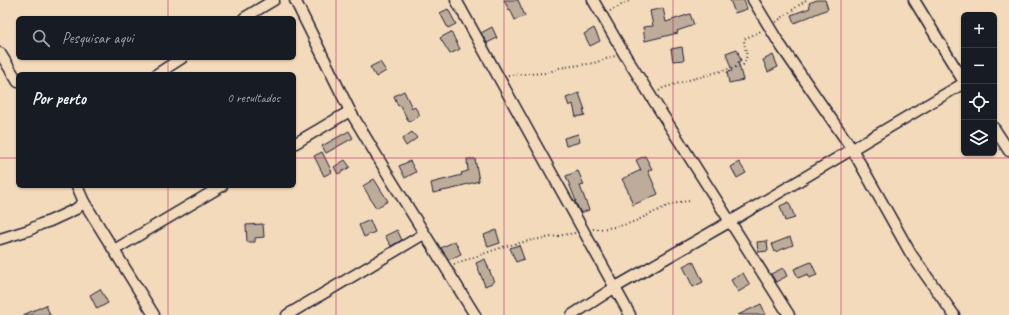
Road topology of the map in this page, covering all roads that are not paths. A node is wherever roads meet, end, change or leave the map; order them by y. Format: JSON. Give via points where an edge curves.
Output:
{"nodes":[{"id":1,"x":274,"y":0,"type":"edge"},
{"id":2,"x":295,"y":0,"type":"edge"},
{"id":3,"x":456,"y":0,"type":"edge"},
{"id":4,"x":593,"y":0,"type":"edge"},
{"id":5,"x":753,"y":0,"type":"edge"},
{"id":6,"x":914,"y":0,"type":"edge"},
{"id":7,"x":247,"y":16,"type":"edge"},
{"id":8,"x":0,"y":53,"type":"edge"},
{"id":9,"x":179,"y":60,"type":"edge"},
{"id":10,"x":160,"y":72,"type":"edge"},
{"id":11,"x":961,"y":77,"type":"edge"},
{"id":12,"x":16,"y":79,"type":"edge"},
{"id":13,"x":961,"y":84,"type":"edge"},
{"id":14,"x":350,"y":111,"type":"junction"},
{"id":15,"x":997,"y":133,"type":"edge"},
{"id":16,"x":296,"y":143,"type":"edge"},
{"id":17,"x":852,"y":149,"type":"junction"},
{"id":18,"x":1009,"y":151,"type":"edge"},
{"id":19,"x":78,"y":188,"type":"edge"},
{"id":20,"x":219,"y":188,"type":"edge"},
{"id":21,"x":84,"y":202,"type":"junction"},
{"id":22,"x":731,"y":222,"type":"junction"},
{"id":23,"x":424,"y":234,"type":"junction"},
{"id":24,"x":0,"y":239,"type":"edge"},
{"id":25,"x":114,"y":250,"type":"junction"},
{"id":26,"x":614,"y":288,"type":"junction"},
{"id":27,"x":154,"y":315,"type":"edge"},
{"id":28,"x":288,"y":315,"type":"edge"},
{"id":29,"x":475,"y":315,"type":"edge"},
{"id":30,"x":572,"y":315,"type":"edge"},
{"id":31,"x":630,"y":315,"type":"edge"},
{"id":32,"x":789,"y":315,"type":"edge"},
{"id":33,"x":954,"y":315,"type":"edge"}],
"edges":[{"from":1,"to":7,"type":"street"},
{"from":2,"to":14,"type":"street"},
{"from":3,"to":26,"type":"street"},
{"from":4,"to":22,"type":"street"},
{"from":5,"to":17,"type":"street"},
{"from":6,"to":11,"type":"street"},
{"from":8,"to":12,"type":"street"},
{"from":9,"to":10,"type":"street"},
{"from":13,"to":17,"type":"street"},
{"from":14,"to":16,"type":"street"},
{"from":14,"to":23,"type":"street"},
{"from":15,"to":18,"type":"street"},
{"from":17,"to":22,"type":"street"},
{"from":17,"to":33,"type":"street","via":[[911,254]]},
{"from":19,"to":21,"type":"street"},
{"from":20,"to":25,"type":"street"},
{"from":21,"to":24,"type":"street","via":[[76,209],[50,221]]},
{"from":21,"to":25,"type":"street"},
{"from":22,"to":26,"type":"street"},
{"from":22,"to":32,"type":"street"},
{"from":23,"to":28,"type":"street"},
{"from":23,"to":29,"type":"street"},
{"from":25,"to":27,"type":"street"},
{"from":26,"to":30,"type":"street"},
{"from":26,"to":31,"type":"street"}]}
